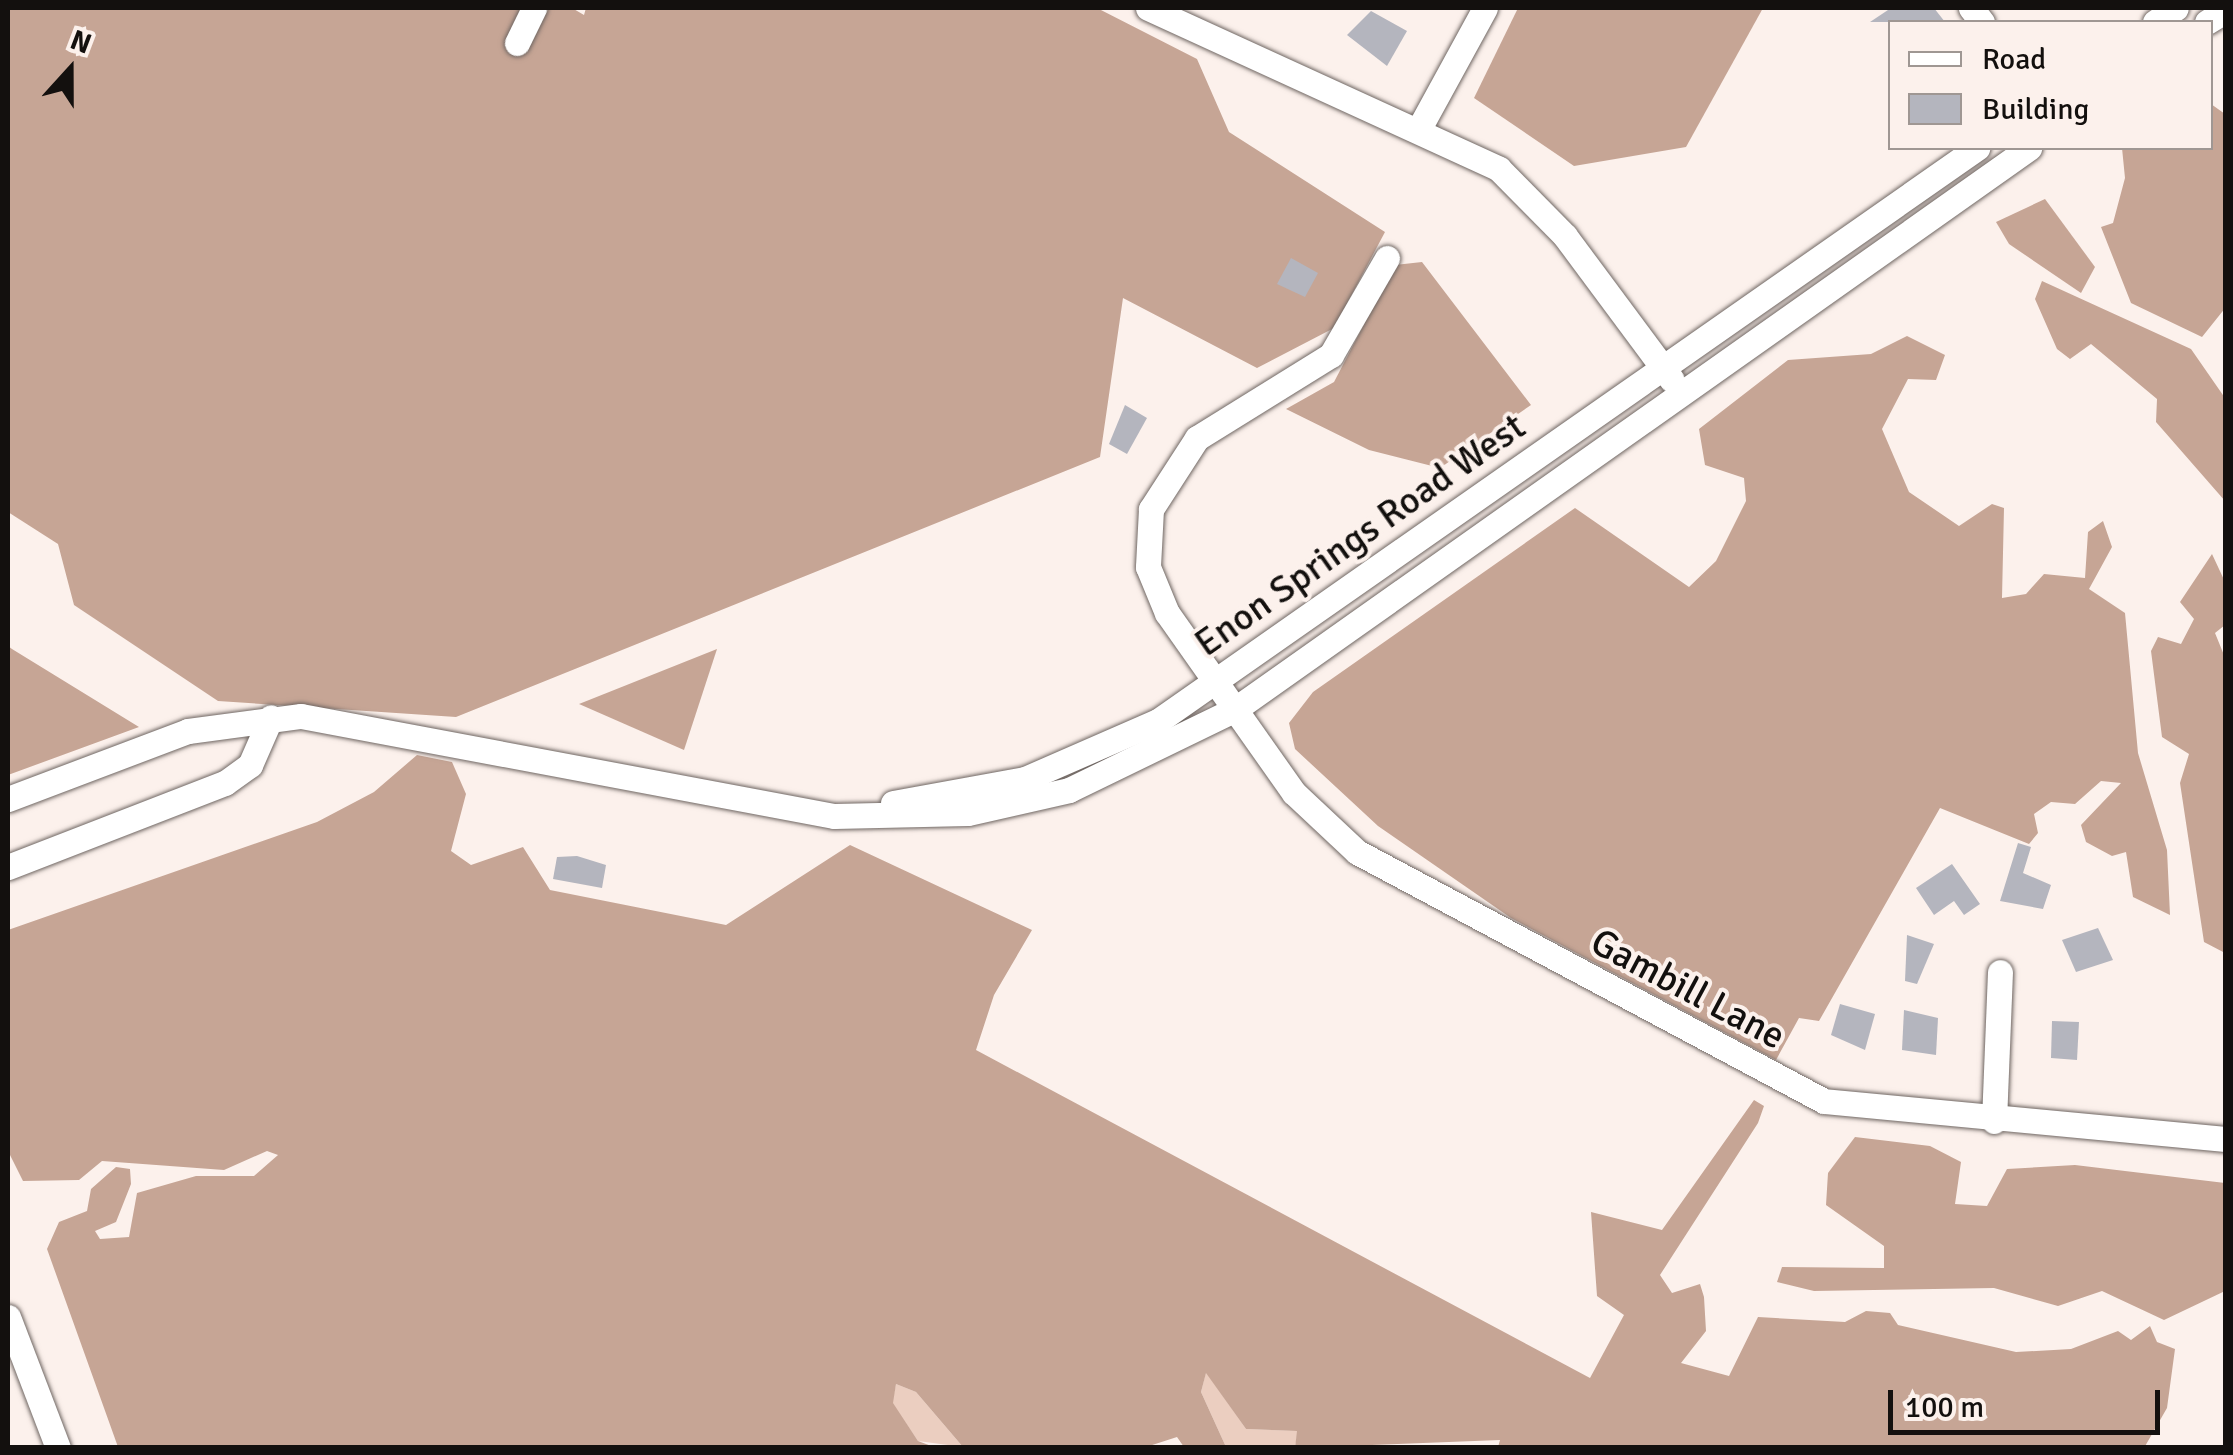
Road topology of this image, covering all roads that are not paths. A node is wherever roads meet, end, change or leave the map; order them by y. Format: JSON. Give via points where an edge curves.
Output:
{"nodes":[{"id":1,"x":534,"y":8,"type":"edge"},
{"id":2,"x":1148,"y":8,"type":"edge"},
{"id":3,"x":1485,"y":8,"type":"edge"},
{"id":4,"x":516,"y":43,"type":"dead end"},
{"id":5,"x":1421,"y":125,"type":"junction"},
{"id":6,"x":1974,"y":150,"type":"edge"},
{"id":7,"x":2027,"y":150,"type":"edge"},
{"id":8,"x":1386,"y":258,"type":"dead end"},
{"id":9,"x":1664,"y":368,"type":"junction"},
{"id":10,"x":1680,"y":392,"type":"junction"},
{"id":11,"x":1216,"y":683,"type":"junction"},
{"id":12,"x":1234,"y":710,"type":"junction"},
{"id":13,"x":272,"y":717,"type":"junction"},
{"id":14,"x":720,"y":791,"type":"junction"},
{"id":15,"x":8,"y":798,"type":"edge"},
{"id":16,"x":8,"y":867,"type":"edge"},
{"id":17,"x":2000,"y":972,"type":"dead end"},
{"id":18,"x":1994,"y":1121,"type":"junction"},
{"id":19,"x":2226,"y":1139,"type":"edge"},
{"id":20,"x":8,"y":1317,"type":"edge"},
{"id":21,"x":58,"y":1448,"type":"edge"}],
"edges":[{"from":1,"to":4,"type":"street"},
{"from":2,"to":5,"type":"street"},
{"from":3,"to":5,"type":"street"},
{"from":5,"to":9,"type":"street","via":[[1532,196]]},
{"from":6,"to":9,"type":"street","name":"Enon Springs Road West"},
{"from":7,"to":10,"type":"street"},
{"from":8,"to":11,"type":"street","name":"Gambill Lane","via":[[1331,355],[1197,438],[1151,509],[1148,567]]},
{"from":9,"to":10,"type":"street"},
{"from":9,"to":11,"type":"street","name":"Enon Springs Road West"},
{"from":10,"to":12,"type":"street"},
{"from":11,"to":12,"type":"street","name":"Gambill Lane"},
{"from":11,"to":14,"type":"street","name":"Enon Springs Road West","via":[[1094,754],[997,788],[870,804]]},
{"from":12,"to":14,"type":"street","via":[[1107,776],[968,813],[834,816]]},
{"from":12,"to":18,"type":"street","name":"Gambill Lane","via":[[1294,793],[1357,852],[1696,1036],[1824,1101]]},
{"from":13,"to":14,"type":"street","via":[[346,721]]},
{"from":13,"to":15,"type":"street","via":[[188,731]]},
{"from":13,"to":16,"type":"street","via":[[250,764],[225,783]]},
{"from":17,"to":18,"type":"street"},
{"from":18,"to":19,"type":"street","name":"Gambill Lane"},
{"from":20,"to":21,"type":"street"}]}
